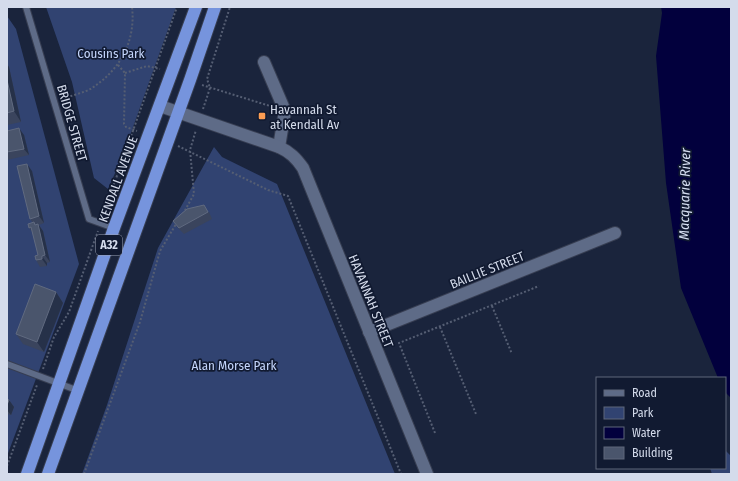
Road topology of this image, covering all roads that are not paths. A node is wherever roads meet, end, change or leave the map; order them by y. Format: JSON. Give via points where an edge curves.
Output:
{"nodes":[{"id":1,"x":26,"y":7,"type":"edge"},
{"id":2,"x":196,"y":7,"type":"edge"},
{"id":3,"x":215,"y":7,"type":"edge"},
{"id":4,"x":264,"y":62,"type":"dead end"},
{"id":5,"x":160,"y":106,"type":"junction"},
{"id":6,"x":178,"y":113,"type":"junction"},
{"id":7,"x":279,"y":147,"type":"junction"},
{"id":8,"x":114,"y":228,"type":"junction"},
{"id":9,"x":615,"y":233,"type":"dead end"},
{"id":10,"x":369,"y":332,"type":"junction"},
{"id":11,"x":7,"y":364,"type":"edge"},
{"id":12,"x":60,"y":384,"type":"junction"},
{"id":13,"x":79,"y":391,"type":"junction"},
{"id":14,"x":27,"y":474,"type":"edge"},
{"id":15,"x":48,"y":474,"type":"edge"},
{"id":16,"x":427,"y":474,"type":"edge"}],
"edges":[{"from":1,"to":8,"type":"lane","name":"BRIDGE STREET","via":[[89,219]]},
{"from":2,"to":5,"type":"highway","name":"KENDALL AVENUE","number":"A32"},
{"from":3,"to":6,"type":"highway","number":"A32"},
{"from":4,"to":7,"type":"street","via":[[285,111]]},
{"from":5,"to":6,"type":"street","name":"HAVANNAH STREET"},
{"from":5,"to":8,"type":"highway","name":"KENDALL AVENUE","number":"A32"},
{"from":6,"to":7,"type":"street","name":"HAVANNAH STREET"},
{"from":6,"to":13,"type":"highway","number":"A32"},
{"from":7,"to":10,"type":"street","name":"HAVANNAH STREET","via":[[292,154],[303,168]]},
{"from":8,"to":12,"type":"highway","name":"KENDALL AVENUE","number":"A32"},
{"from":9,"to":10,"type":"street","name":"BAILLIE STREET"},
{"from":10,"to":16,"type":"street","name":"HAVANNAH STREET"},
{"from":11,"to":12,"type":"lane"},
{"from":12,"to":13,"type":"lane"},
{"from":12,"to":14,"type":"highway","name":"KENDALL AVENUE","number":"A32"},
{"from":13,"to":15,"type":"highway","number":"A32"}]}
